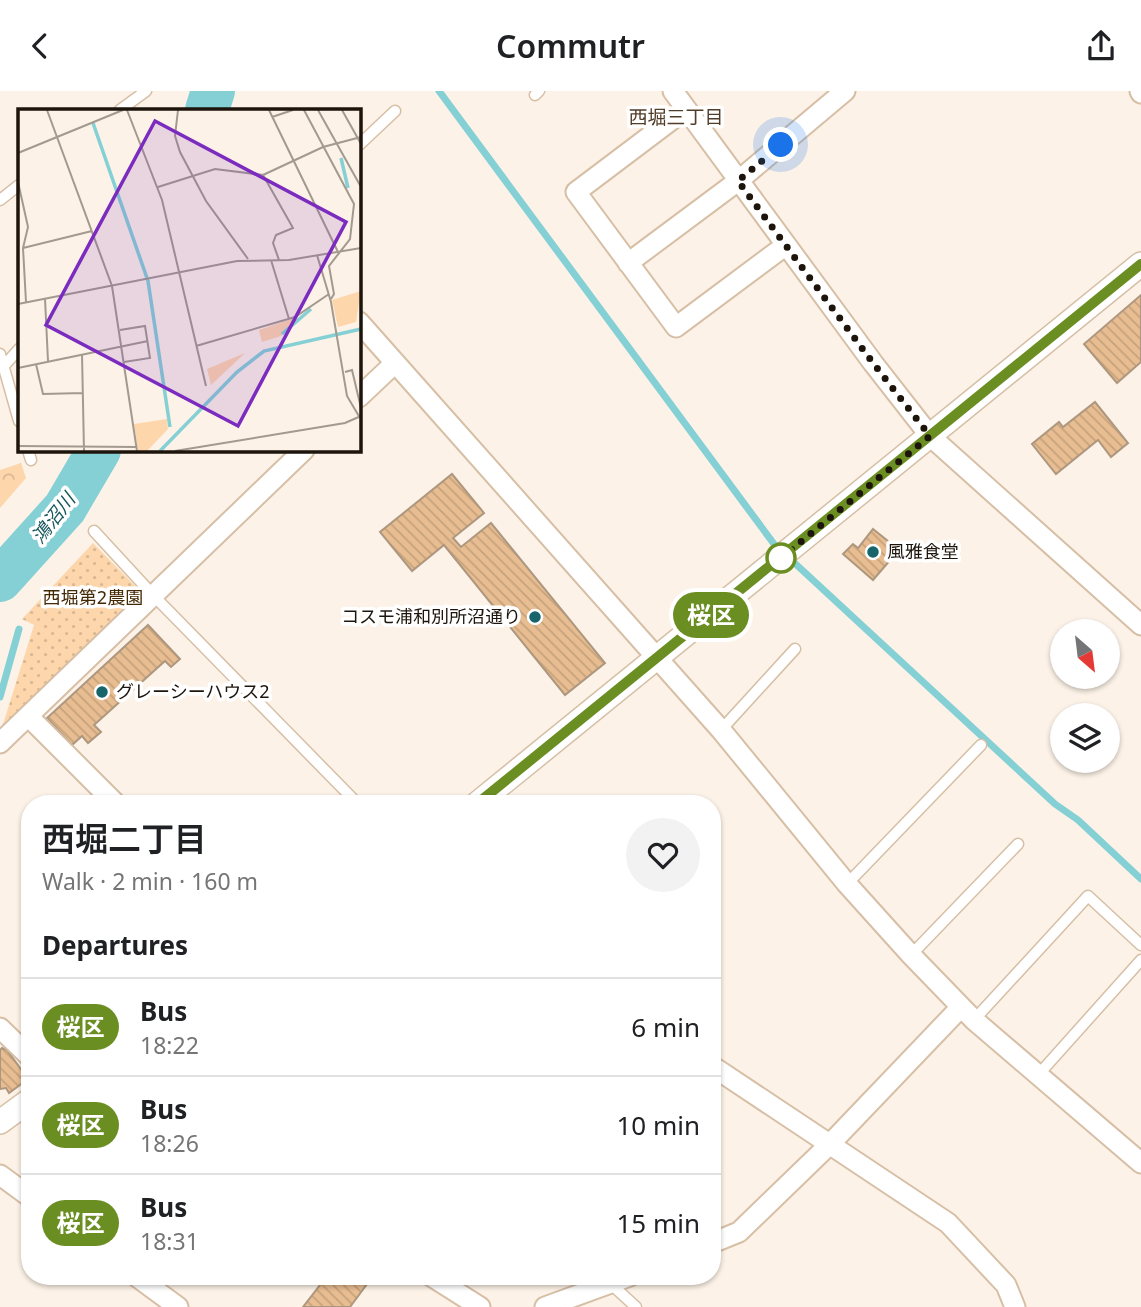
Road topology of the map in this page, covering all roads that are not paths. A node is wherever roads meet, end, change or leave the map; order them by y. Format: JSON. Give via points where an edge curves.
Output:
{"nodes":[{"id":1,"x":146,"y":91,"type":"edge"},
{"id":2,"x":673,"y":91,"type":"edge"},
{"id":3,"x":845,"y":91,"type":"edge"},
{"id":4,"x":121,"y":109,"type":"edge"},
{"id":5,"x":686,"y":109,"type":"junction"},
{"id":6,"x":396,"y":111,"type":"dead end"},
{"id":7,"x":360,"y":144,"type":"edge"},
{"id":8,"x":738,"y":181,"type":"junction"},
{"id":9,"x":18,"y":186,"type":"edge"},
{"id":10,"x":0,"y":200,"type":"edge"},
{"id":11,"x":786,"y":246,"type":"junction"},
{"id":12,"x":628,"y":263,"type":"junction"},
{"id":13,"x":1141,"y":264,"type":"edge"},
{"id":14,"x":360,"y":324,"type":"edge"},
{"id":15,"x":18,"y":350,"type":"edge"},
{"id":16,"x":0,"y":354,"type":"edge"},
{"id":17,"x":395,"y":363,"type":"junction"},
{"id":18,"x":4,"y":367,"type":"junction"},
{"id":19,"x":360,"y":396,"type":"edge"},
{"id":20,"x":18,"y":417,"type":"edge"},
{"id":21,"x":930,"y":436,"type":"junction"},
{"id":22,"x":303,"y":451,"type":"edge"},
{"id":23,"x":94,"y":531,"type":"dead end"},
{"id":24,"x":153,"y":595,"type":"junction"},
{"id":25,"x":1141,"y":625,"type":"edge"},
{"id":26,"x":795,"y":649,"type":"dead end"},
{"id":27,"x":658,"y":659,"type":"junction"},
{"id":28,"x":28,"y":716,"type":"junction"},
{"id":29,"x":721,"y":730,"type":"junction"},
{"id":30,"x":0,"y":743,"type":"edge"},
{"id":31,"x":981,"y":745,"type":"dead end"},
{"id":32,"x":107,"y":795,"type":"edge"},
{"id":33,"x":349,"y":795,"type":"edge"},
{"id":34,"x":488,"y":795,"type":"edge"},
{"id":35,"x":1018,"y":844,"type":"dead end"},
{"id":36,"x":847,"y":884,"type":"junction"},
{"id":37,"x":1141,"y":945,"type":"edge"},
{"id":38,"x":911,"y":955,"type":"junction"},
{"id":39,"x":1141,"y":960,"type":"edge"},
{"id":40,"x":968,"y":1014,"type":"junction"},
{"id":41,"x":0,"y":1028,"type":"edge"},
{"id":42,"x":21,"y":1048,"type":"edge"},
{"id":43,"x":721,"y":1072,"type":"edge"},
{"id":44,"x":1039,"y":1074,"type":"junction"},
{"id":45,"x":21,"y":1107,"type":"edge"},
{"id":46,"x":0,"y":1122,"type":"edge"},
{"id":47,"x":831,"y":1143,"type":"junction"},
{"id":48,"x":1141,"y":1163,"type":"edge"},
{"id":49,"x":0,"y":1174,"type":"edge"},
{"id":50,"x":21,"y":1190,"type":"edge"},
{"id":51,"x":721,"y":1239,"type":"edge"},
{"id":52,"x":148,"y":1285,"type":"edge"},
{"id":53,"x":446,"y":1285,"type":"edge"},
{"id":54,"x":607,"y":1285,"type":"edge"},
{"id":55,"x":611,"y":1285,"type":"edge"},
{"id":56,"x":178,"y":1307,"type":"edge"},
{"id":57,"x":481,"y":1307,"type":"edge"},
{"id":58,"x":545,"y":1307,"type":"edge"},
{"id":59,"x":636,"y":1307,"type":"edge"},
{"id":60,"x":1015,"y":1307,"type":"edge"}],
"edges":[{"from":1,"to":4,"type":"lane"},
{"from":2,"to":5,"type":"street"},
{"from":3,"to":8,"type":"street"},
{"from":5,"to":8,"type":"street"},
{"from":5,"to":12,"type":"street","via":[[576,192]]},
{"from":6,"to":7,"type":"lane"},
{"from":8,"to":11,"type":"street"},
{"from":8,"to":12,"type":"street"},
{"from":9,"to":10,"type":"lane"},
{"from":11,"to":12,"type":"street","via":[[676,327]]},
{"from":11,"to":21,"type":"street"},
{"from":13,"to":21,"type":"street"},
{"from":14,"to":17,"type":"street"},
{"from":15,"to":18,"type":"lane"},
{"from":16,"to":18,"type":"lane"},
{"from":17,"to":19,"type":"street"},
{"from":17,"to":27,"type":"street"},
{"from":18,"to":20,"type":"lane"},
{"from":21,"to":25,"type":"street"},
{"from":21,"to":27,"type":"street"},
{"from":22,"to":24,"type":"street"},
{"from":23,"to":24,"type":"lane"},
{"from":24,"to":28,"type":"street"},
{"from":24,"to":33,"type":"lane"},
{"from":26,"to":29,"type":"lane"},
{"from":27,"to":29,"type":"street"},
{"from":27,"to":34,"type":"street"},
{"from":28,"to":30,"type":"street"},
{"from":28,"to":32,"type":"street"},
{"from":29,"to":36,"type":"street"},
{"from":31,"to":36,"type":"lane"},
{"from":35,"to":38,"type":"lane"},
{"from":36,"to":38,"type":"street"},
{"from":37,"to":40,"type":"lane","via":[[1088,896]]},
{"from":38,"to":40,"type":"street"},
{"from":39,"to":44,"type":"lane"},
{"from":40,"to":44,"type":"street"},
{"from":40,"to":47,"type":"street"},
{"from":41,"to":42,"type":"street"},
{"from":43,"to":47,"type":"street"},
{"from":44,"to":48,"type":"street"},
{"from":45,"to":46,"type":"street"},
{"from":47,"to":51,"type":"street","via":[[739,1232]]},
{"from":47,"to":60,"type":"street","via":[[947,1223],[1006,1285]]},
{"from":49,"to":50,"type":"street"},
{"from":52,"to":56,"type":"street"},
{"from":53,"to":57,"type":"street"},
{"from":54,"to":58,"type":"street"},
{"from":55,"to":59,"type":"lane"}]}
